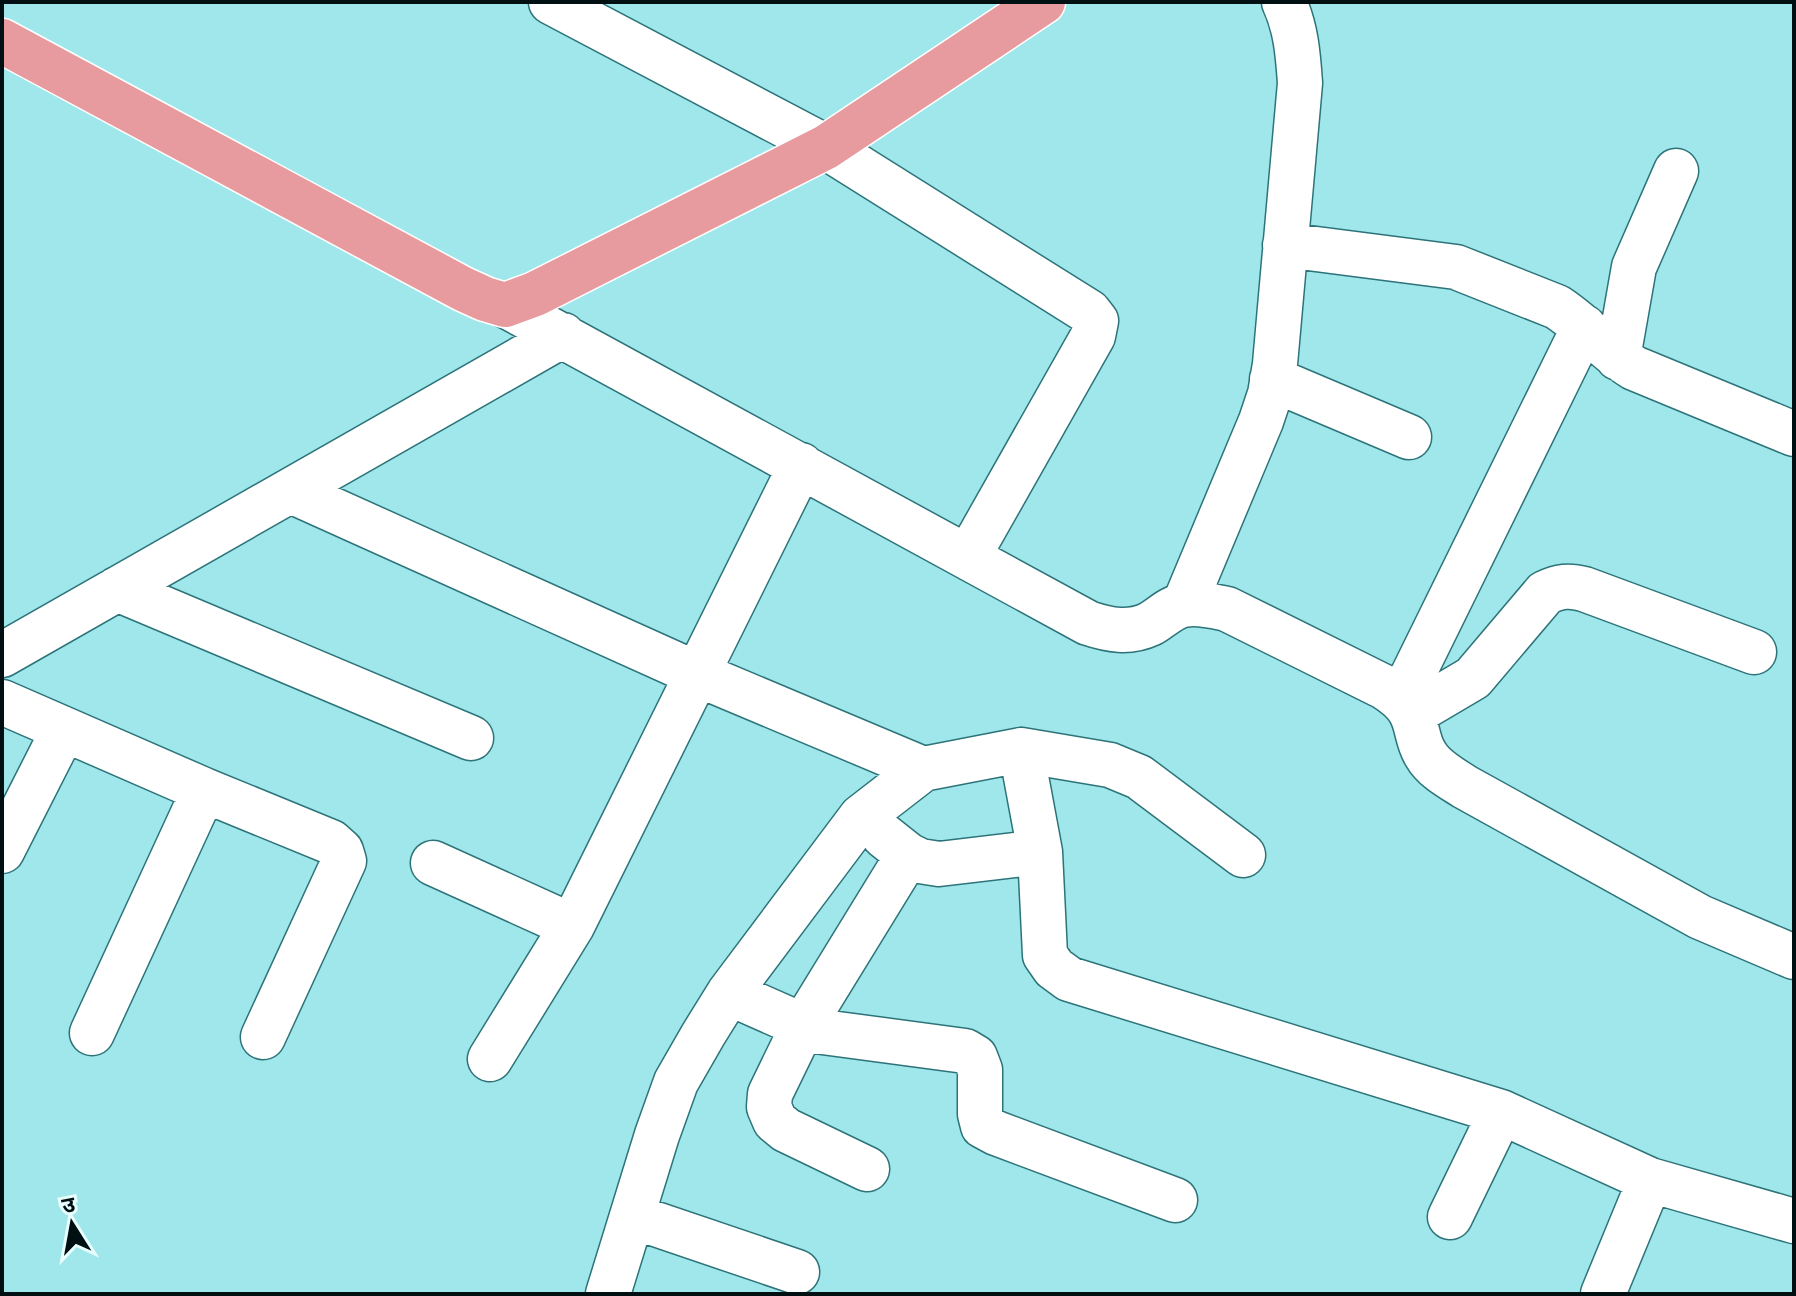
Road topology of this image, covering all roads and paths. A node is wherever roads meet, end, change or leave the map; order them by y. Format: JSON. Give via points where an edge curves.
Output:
{"nodes":[{"id":1,"x":551,"y":2,"type":"edge"},
{"id":2,"x":1043,"y":2,"type":"edge"},
{"id":3,"x":1284,"y":2,"type":"edge"},
{"id":4,"x":2,"y":41,"type":"edge"},
{"id":5,"x":826,"y":147,"type":"junction"},
{"id":6,"x":1676,"y":171,"type":"dead end"},
{"id":7,"x":1285,"y":245,"type":"junction"},
{"id":8,"x":505,"y":305,"type":"junction"},
{"id":9,"x":1584,"y":327,"type":"junction"},
{"id":10,"x":563,"y":335,"type":"junction"},
{"id":11,"x":1618,"y":358,"type":"junction"},
{"id":12,"x":1272,"y":379,"type":"junction"},
{"id":13,"x":1794,"y":434,"type":"edge"},
{"id":14,"x":1409,"y":437,"type":"dead end"},
{"id":15,"x":801,"y":465,"type":"junction"},
{"id":16,"x":291,"y":491,"type":"junction"},
{"id":17,"x":968,"y":557,"type":"junction"},
{"id":18,"x":117,"y":589,"type":"junction"},
{"id":19,"x":1184,"y":605,"type":"junction"},
{"id":20,"x":1754,"y":652,"type":"dead end"},
{"id":21,"x":2,"y":655,"type":"edge"},
{"id":22,"x":697,"y":674,"type":"junction"},
{"id":23,"x":2,"y":702,"type":"edge"},
{"id":24,"x":1407,"y":707,"type":"junction"},
{"id":25,"x":64,"y":729,"type":"junction"},
{"id":26,"x":471,"y":738,"type":"dead end"},
{"id":27,"x":1021,"y":750,"type":"junction"},
{"id":28,"x":923,"y":769,"type":"junction"},
{"id":29,"x":204,"y":790,"type":"junction"},
{"id":30,"x":861,"y":817,"type":"junction"},
{"id":31,"x":2,"y":851,"type":"edge"},
{"id":32,"x":1040,"y":852,"type":"junction"},
{"id":33,"x":908,"y":855,"type":"junction"},
{"id":34,"x":1243,"y":855,"type":"dead end"},
{"id":35,"x":433,"y":863,"type":"dead end"},
{"id":36,"x":572,"y":926,"type":"junction"},
{"id":37,"x":1794,"y":957,"type":"edge"},
{"id":38,"x":729,"y":993,"type":"junction"},
{"id":39,"x":803,"y":1026,"type":"junction"},
{"id":40,"x":92,"y":1033,"type":"dead end"},
{"id":41,"x":263,"y":1037,"type":"dead end"},
{"id":42,"x":490,"y":1059,"type":"dead end"},
{"id":43,"x":1501,"y":1112,"type":"junction"},
{"id":44,"x":867,"y":1169,"type":"dead end"},
{"id":45,"x":1650,"y":1180,"type":"junction"},
{"id":46,"x":1175,"y":1200,"type":"dead end"},
{"id":47,"x":632,"y":1216,"type":"junction"},
{"id":48,"x":1450,"y":1217,"type":"dead end"},
{"id":49,"x":1794,"y":1221,"type":"edge"},
{"id":50,"x":797,"y":1272,"type":"dead end"},
{"id":51,"x":608,"y":1294,"type":"edge"},
{"id":52,"x":1603,"y":1294,"type":"edge"}],
"edges":[{"from":1,"to":5,"type":"street"},
{"from":2,"to":5,"type":"main road"},
{"from":3,"to":7,"type":"street","via":[[1298,48],[1300,83]]},
{"from":4,"to":8,"type":"main road","via":[[463,289]]},
{"from":5,"to":8,"type":"main road"},
{"from":5,"to":17,"type":"street","via":[[1096,321],[1093,336]]},
{"from":6,"to":11,"type":"street","via":[[1634,267]]},
{"from":7,"to":9,"type":"street","via":[[1456,267],[1557,307]]},
{"from":7,"to":12,"type":"street"},
{"from":8,"to":10,"type":"street"},
{"from":9,"to":11,"type":"street"},
{"from":9,"to":24,"type":"street"},
{"from":10,"to":15,"type":"street"},
{"from":10,"to":16,"type":"street"},
{"from":11,"to":13,"type":"street"},
{"from":12,"to":14,"type":"street"},
{"from":12,"to":19,"type":"street","via":[[1261,421]]},
{"from":15,"to":17,"type":"street"},
{"from":15,"to":22,"type":"street"},
{"from":16,"to":18,"type":"street"},
{"from":16,"to":22,"type":"street"},
{"from":17,"to":19,"type":"street","via":[[1110,630],[1150,624]]},
{"from":18,"to":21,"type":"street"},
{"from":18,"to":26,"type":"street"},
{"from":19,"to":24,"type":"street","via":[[1227,609],[1384,687]]},
{"from":20,"to":24,"type":"street","via":[[1584,589],[1558,587],[1545,593],[1473,678]]},
{"from":22,"to":28,"type":"street"},
{"from":22,"to":36,"type":"street"},
{"from":23,"to":25,"type":"street"},
{"from":24,"to":37,"type":"street","via":[[1427,758],[1444,774],[1700,917]]},
{"from":25,"to":29,"type":"street"},
{"from":25,"to":31,"type":"street"},
{"from":27,"to":28,"type":"street"},
{"from":27,"to":32,"type":"street"},
{"from":27,"to":34,"type":"street","via":[[1123,769]]},
{"from":28,"to":30,"type":"street"},
{"from":29,"to":40,"type":"street"},
{"from":29,"to":41,"type":"street","via":[[331,842],[344,861]]},
{"from":30,"to":33,"type":"street"},
{"from":30,"to":38,"type":"street"},
{"from":32,"to":33,"type":"street","via":[[939,864]]},
{"from":32,"to":43,"type":"street","via":[[1045,955],[1069,979]]},
{"from":33,"to":39,"type":"street"},
{"from":35,"to":36,"type":"street"},
{"from":36,"to":42,"type":"street"},
{"from":38,"to":39,"type":"street"},
{"from":38,"to":47,"type":"street","via":[[676,1082]]},
{"from":39,"to":44,"type":"street","via":[[770,1094],[775,1121]]},
{"from":39,"to":46,"type":"street","via":[[965,1051],[975,1057],[980,1070],[983,1126]]},
{"from":43,"to":45,"type":"street"},
{"from":43,"to":48,"type":"street"},
{"from":45,"to":49,"type":"street"},
{"from":45,"to":52,"type":"street"},
{"from":47,"to":50,"type":"street"},
{"from":47,"to":51,"type":"street"}]}
